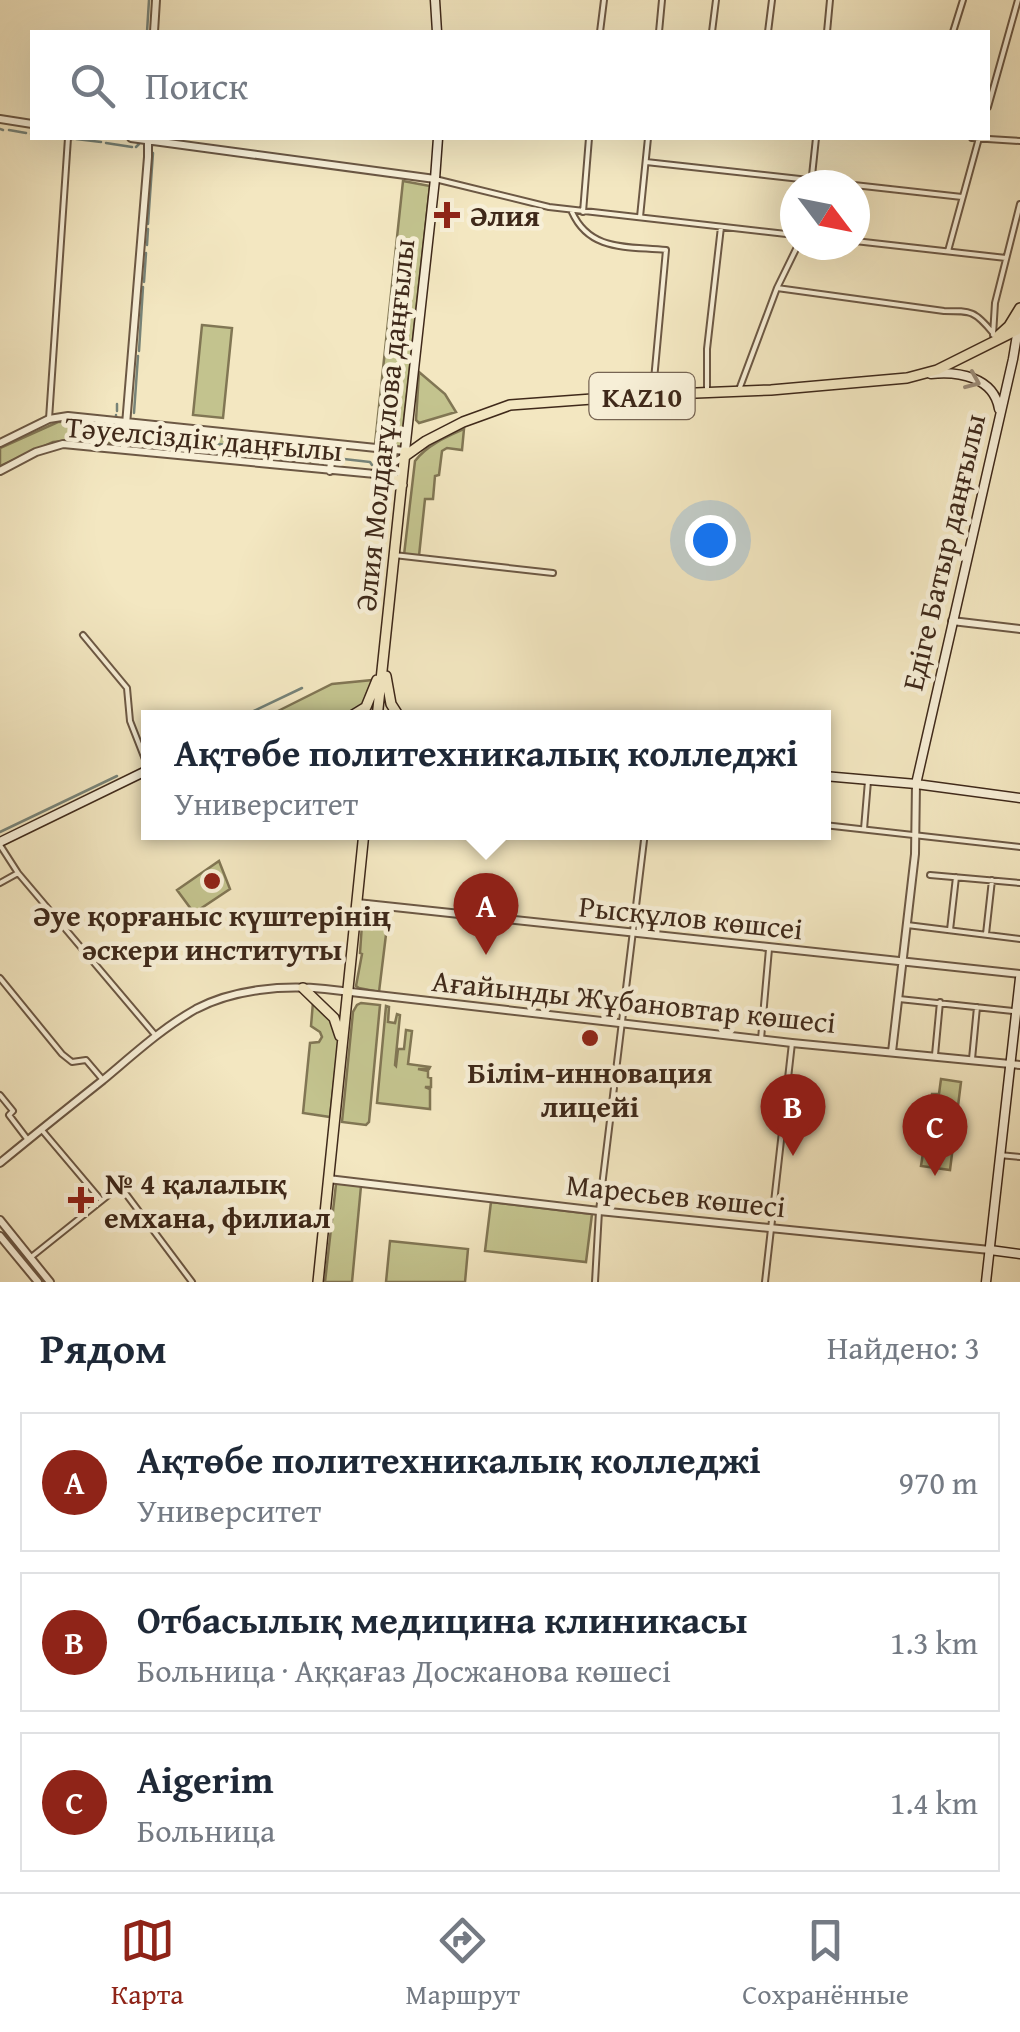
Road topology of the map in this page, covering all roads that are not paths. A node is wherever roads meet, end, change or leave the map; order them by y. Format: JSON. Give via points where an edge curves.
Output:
{"nodes":[{"id":1,"x":156,"y":0,"type":"edge"},
{"id":2,"x":434,"y":0,"type":"edge"},
{"id":3,"x":604,"y":0,"type":"edge"},
{"id":4,"x":662,"y":0,"type":"edge"},
{"id":5,"x":716,"y":0,"type":"edge"},
{"id":6,"x":772,"y":0,"type":"edge"},
{"id":7,"x":830,"y":0,"type":"edge"},
{"id":8,"x":963,"y":0,"type":"edge"},
{"id":9,"x":1018,"y":0,"type":"edge"},
{"id":10,"x":154,"y":30,"type":"edge"},
{"id":11,"x":438,"y":30,"type":"edge"},
{"id":12,"x":600,"y":30,"type":"edge"},
{"id":13,"x":659,"y":30,"type":"edge"},
{"id":14,"x":712,"y":30,"type":"edge"},
{"id":15,"x":768,"y":30,"type":"edge"},
{"id":16,"x":827,"y":30,"type":"edge"},
{"id":17,"x":954,"y":30,"type":"edge"},
{"id":18,"x":990,"y":99,"type":"edge"},
{"id":19,"x":0,"y":119,"type":"edge"},
{"id":20,"x":30,"y":124,"type":"edge"},
{"id":21,"x":990,"y":139,"type":"edge"},
{"id":22,"x":68,"y":140,"type":"edge"},
{"id":23,"x":148,"y":140,"type":"edge"},
{"id":24,"x":155,"y":140,"type":"edge"},
{"id":25,"x":438,"y":140,"type":"edge"},
{"id":26,"x":589,"y":140,"type":"edge"},
{"id":27,"x":648,"y":140,"type":"edge"},
{"id":28,"x":816,"y":140,"type":"edge"},
{"id":29,"x":976,"y":140,"type":"edge"},
{"id":30,"x":1020,"y":141,"type":"edge"},
{"id":31,"x":646,"y":162,"type":"junction"},
{"id":32,"x":812,"y":170,"type":"edge"},
{"id":33,"x":780,"y":178,"type":"edge"},
{"id":34,"x":435,"y":179,"type":"junction"},
{"id":35,"x":870,"y":187,"type":"edge"},
{"id":36,"x":962,"y":196,"type":"junction"},
{"id":37,"x":1020,"y":204,"type":"edge"},
{"id":38,"x":571,"y":210,"type":"junction"},
{"id":39,"x":583,"y":212,"type":"junction"},
{"id":40,"x":640,"y":218,"type":"junction"},
{"id":41,"x":721,"y":227,"type":"junction"},
{"id":42,"x":780,"y":233,"type":"edge"},
{"id":43,"x":870,"y":243,"type":"edge"},
{"id":44,"x":948,"y":251,"type":"junction"},
{"id":45,"x":1006,"y":258,"type":"junction"},
{"id":46,"x":791,"y":260,"type":"edge"},
{"id":47,"x":778,"y":288,"type":"junction"},
{"id":48,"x":1020,"y":308,"type":"edge"},
{"id":49,"x":1019,"y":324,"type":"edge"},
{"id":50,"x":993,"y":337,"type":"junction"},
{"id":51,"x":984,"y":347,"type":"junction"},
{"id":52,"x":922,"y":375,"type":"junction"},
{"id":53,"x":738,"y":392,"type":"junction"},
{"id":54,"x":707,"y":393,"type":"junction"},
{"id":55,"x":647,"y":395,"type":"junction"},
{"id":56,"x":49,"y":420,"type":"junction"},
{"id":57,"x":998,"y":420,"type":"junction"},
{"id":58,"x":127,"y":423,"type":"junction"},
{"id":59,"x":0,"y":443,"type":"edge"},
{"id":60,"x":333,"y":444,"type":"junction"},
{"id":61,"x":124,"y":450,"type":"junction"},
{"id":62,"x":405,"y":454,"type":"junction"},
{"id":63,"x":0,"y":471,"type":"edge"},
{"id":64,"x":330,"y":471,"type":"junction"},
{"id":65,"x":375,"y":474,"type":"junction"},
{"id":66,"x":402,"y":485,"type":"junction"},
{"id":67,"x":394,"y":556,"type":"junction"},
{"id":68,"x":552,"y":573,"type":"dead end"},
{"id":69,"x":952,"y":621,"type":"junction"},
{"id":70,"x":1020,"y":628,"type":"edge"},
{"id":71,"x":83,"y":635,"type":"dead end"},
{"id":72,"x":384,"y":658,"type":"junction"},
{"id":73,"x":363,"y":710,"type":"edge"},
{"id":74,"x":378,"y":710,"type":"edge"},
{"id":75,"x":395,"y":710,"type":"edge"},
{"id":76,"x":141,"y":750,"type":"edge"},
{"id":77,"x":141,"y":772,"type":"edge"},
{"id":78,"x":831,"y":777,"type":"edge"},
{"id":79,"x":868,"y":781,"type":"junction"},
{"id":80,"x":916,"y":784,"type":"junction"},
{"id":81,"x":1020,"y":798,"type":"edge"},
{"id":82,"x":831,"y":826,"type":"edge"},
{"id":83,"x":864,"y":830,"type":"junction"},
{"id":84,"x":916,"y":835,"type":"junction"},
{"id":85,"x":363,"y":840,"type":"edge"},
{"id":86,"x":644,"y":840,"type":"edge"},
{"id":87,"x":0,"y":844,"type":"edge"},
{"id":88,"x":1020,"y":847,"type":"edge"},
{"id":89,"x":18,"y":872,"type":"junction"},
{"id":90,"x":930,"y":874,"type":"dead end"},
{"id":91,"x":956,"y":877,"type":"junction"},
{"id":92,"x":992,"y":880,"type":"junction"},
{"id":93,"x":0,"y":883,"type":"edge"},
{"id":94,"x":1020,"y":883,"type":"edge"},
{"id":95,"x":357,"y":904,"type":"junction"},
{"id":96,"x":907,"y":925,"type":"junction"},
{"id":97,"x":950,"y":930,"type":"junction"},
{"id":98,"x":634,"y":934,"type":"junction"},
{"id":99,"x":986,"y":934,"type":"junction"},
{"id":100,"x":1020,"y":938,"type":"edge"},
{"id":101,"x":769,"y":948,"type":"junction"},
{"id":102,"x":902,"y":962,"type":"junction"},
{"id":103,"x":1020,"y":976,"type":"edge"},
{"id":104,"x":0,"y":978,"type":"edge"},
{"id":105,"x":303,"y":988,"type":"junction"},
{"id":106,"x":348,"y":992,"type":"junction"},
{"id":107,"x":899,"y":999,"type":"junction"},
{"id":108,"x":940,"y":1002,"type":"junction"},
{"id":109,"x":978,"y":1006,"type":"junction"},
{"id":110,"x":1016,"y":1011,"type":"junction"},
{"id":111,"x":622,"y":1024,"type":"junction"},
{"id":112,"x":156,"y":1036,"type":"junction"},
{"id":113,"x":761,"y":1040,"type":"junction"},
{"id":114,"x":342,"y":1042,"type":"junction"},
{"id":115,"x":792,"y":1043,"type":"junction"},
{"id":116,"x":892,"y":1052,"type":"junction"},
{"id":117,"x":934,"y":1055,"type":"junction"},
{"id":118,"x":972,"y":1060,"type":"junction"},
{"id":119,"x":1015,"y":1064,"type":"edge"},
{"id":120,"x":102,"y":1080,"type":"junction"},
{"id":121,"x":0,"y":1095,"type":"edge"},
{"id":122,"x":41,"y":1129,"type":"junction"},
{"id":123,"x":28,"y":1140,"type":"junction"},
{"id":124,"x":1000,"y":1155,"type":"junction"},
{"id":125,"x":1020,"y":1157,"type":"edge"},
{"id":126,"x":0,"y":1163,"type":"edge"},
{"id":127,"x":328,"y":1180,"type":"junction"},
{"id":128,"x":101,"y":1200,"type":"junction"},
{"id":129,"x":599,"y":1210,"type":"junction"},
{"id":130,"x":0,"y":1220,"type":"edge"},
{"id":131,"x":772,"y":1228,"type":"junction"},
{"id":132,"x":0,"y":1236,"type":"edge"},
{"id":133,"x":990,"y":1250,"type":"junction"},
{"id":134,"x":1020,"y":1254,"type":"edge"},
{"id":135,"x":30,"y":1258,"type":"junction"},
{"id":136,"x":318,"y":1281,"type":"edge"},
{"id":137,"x":38,"y":1282,"type":"edge"},
{"id":138,"x":50,"y":1282,"type":"edge"},
{"id":139,"x":192,"y":1282,"type":"edge"},
{"id":140,"x":595,"y":1282,"type":"edge"},
{"id":141,"x":765,"y":1282,"type":"edge"},
{"id":142,"x":986,"y":1282,"type":"edge"}],
"edges":[{"from":1,"to":10,"type":"street"},
{"from":2,"to":11,"type":"main road"},
{"from":3,"to":12,"type":"street"},
{"from":4,"to":13,"type":"street"},
{"from":5,"to":14,"type":"street"},
{"from":6,"to":15,"type":"street"},
{"from":7,"to":16,"type":"street"},
{"from":8,"to":17,"type":"street"},
{"from":9,"to":18,"type":"street"},
{"from":19,"to":20,"type":"street"},
{"from":21,"to":30,"type":"street"},
{"from":22,"to":56,"type":"street"},
{"from":23,"to":58,"type":"street"},
{"from":24,"to":34,"type":"street"},
{"from":25,"to":34,"type":"main road","name":"Әлия Молдағұлова даңғылы"},
{"from":26,"to":39,"type":"street"},
{"from":27,"to":31,"type":"street"},
{"from":28,"to":32,"type":"street"},
{"from":29,"to":36,"type":"street"},
{"from":31,"to":33,"type":"street"},
{"from":31,"to":40,"type":"street"},
{"from":34,"to":38,"type":"street"},
{"from":34,"to":62,"type":"main road","name":"Әлия Молдағұлова даңғылы"},
{"from":35,"to":36,"type":"street"},
{"from":36,"to":44,"type":"street"},
{"from":37,"to":45,"type":"street"},
{"from":38,"to":39,"type":"street"},
{"from":38,"to":55,"type":"street","via":[[596,240],[666,250]]},
{"from":39,"to":40,"type":"street"},
{"from":40,"to":41,"type":"street"},
{"from":41,"to":42,"type":"street"},
{"from":41,"to":54,"type":"street"},
{"from":43,"to":44,"type":"street"},
{"from":44,"to":45,"type":"street"},
{"from":45,"to":50,"type":"street"},
{"from":46,"to":47,"type":"street"},
{"from":47,"to":50,"type":"street","via":[[970,311]]},
{"from":47,"to":53,"type":"street"},
{"from":48,"to":50,"type":"main road","number":"KAZ10"},
{"from":49,"to":51,"type":"main road","number":"KAZ10"},
{"from":49,"to":57,"type":"main road","name":"Едіге Батыр даңғылы"},
{"from":50,"to":51,"type":"main road","number":"KAZ10"},
{"from":51,"to":52,"type":"main road","number":"KAZ10"},
{"from":52,"to":53,"type":"main road","number":"KAZ10"},
{"from":52,"to":57,"type":"main road","one_way":true,"via":[[957,374],[982,382],[997,396]]},
{"from":53,"to":54,"type":"main road","number":"KAZ10"},
{"from":54,"to":55,"type":"main road","number":"KAZ10"},
{"from":55,"to":62,"type":"main road","number":"KAZ10","via":[[510,405]]},
{"from":56,"to":58,"type":"street","name":"Тәуелсіздік даңғылы"},
{"from":56,"to":59,"type":"street","name":"Тәуелсіздік даңғылы"},
{"from":57,"to":69,"type":"main road","name":"Едіге Батыр даңғылы"},
{"from":58,"to":60,"type":"street","name":"Тәуелсіздік даңғылы"},
{"from":58,"to":61,"type":"street"},
{"from":60,"to":62,"type":"street","name":"Тәуелсіздік даңғылы"},
{"from":60,"to":64,"type":"street"},
{"from":61,"to":63,"type":"street","name":"Тәуелсіздік даңғылы","via":[[55,445]]},
{"from":61,"to":64,"type":"street","name":"Тәуелсіздік даңғылы"},
{"from":62,"to":65,"type":"street","name":"Тәуелсіздік даңғылы"},
{"from":62,"to":66,"type":"main road","name":"Әлия Молдағұлова даңғылы"},
{"from":64,"to":65,"type":"street","name":"Тәуелсіздік даңғылы"},
{"from":65,"to":66,"type":"main road"},
{"from":66,"to":67,"type":"main road","name":"Әлия Молдағұлова даңғылы"},
{"from":67,"to":68,"type":"street"},
{"from":67,"to":72,"type":"main road","name":"Әлия Молдағұлова даңғылы"},
{"from":69,"to":70,"type":"street"},
{"from":69,"to":80,"type":"main road","name":"Едіге Батыр даңғылы"},
{"from":71,"to":76,"type":"street","via":[[127,688]]},
{"from":72,"to":73,"type":"main road"},
{"from":72,"to":74,"type":"main road","name":"Әлия Молдағұлова даңғылы"},
{"from":72,"to":75,"type":"main road"},
{"from":77,"to":87,"type":"main road"},
{"from":78,"to":79,"type":"main road"},
{"from":79,"to":80,"type":"main road"},
{"from":79,"to":83,"type":"street"},
{"from":80,"to":81,"type":"main road"},
{"from":80,"to":84,"type":"street"},
{"from":82,"to":83,"type":"street"},
{"from":83,"to":84,"type":"street"},
{"from":84,"to":88,"type":"street"},
{"from":84,"to":96,"type":"street"},
{"from":85,"to":95,"type":"main road"},
{"from":86,"to":98,"type":"street"},
{"from":87,"to":89,"type":"street"},
{"from":89,"to":93,"type":"street"},
{"from":89,"to":112,"type":"street"},
{"from":90,"to":91,"type":"street"},
{"from":91,"to":92,"type":"street"},
{"from":91,"to":97,"type":"street"},
{"from":92,"to":94,"type":"street"},
{"from":92,"to":99,"type":"street"},
{"from":95,"to":98,"type":"street","name":"Рысқұлов көшсеі"},
{"from":95,"to":106,"type":"main road"},
{"from":96,"to":97,"type":"street"},
{"from":96,"to":102,"type":"street"},
{"from":97,"to":99,"type":"street"},
{"from":98,"to":101,"type":"street","name":"Рысқұлов көшсеі"},
{"from":98,"to":111,"type":"street"},
{"from":99,"to":100,"type":"street"},
{"from":101,"to":102,"type":"street","name":"Рысқұлов көшсеі"},
{"from":101,"to":113,"type":"street"},
{"from":102,"to":103,"type":"street","name":"Рысқұлов көшсеі"},
{"from":102,"to":107,"type":"street"},
{"from":103,"to":110,"type":"main road"},
{"from":104,"to":120,"type":"street","via":[[62,1054],[72,1062],[86,1060]]},
{"from":105,"to":106,"type":"street","name":"Ағайынды Жұбановтар көшесі"},
{"from":105,"to":112,"type":"street","name":"Ағайынды Жұбановтар көшесі","via":[[234,995]]},
{"from":105,"to":114,"type":"main road","via":[[334,1018]]},
{"from":106,"to":111,"type":"street","name":"Ағайынды Жұбановтар көшесі"},
{"from":106,"to":114,"type":"main road"},
{"from":107,"to":108,"type":"street"},
{"from":107,"to":116,"type":"street"},
{"from":108,"to":109,"type":"street"},
{"from":108,"to":117,"type":"street"},
{"from":109,"to":110,"type":"street"},
{"from":109,"to":118,"type":"street"},
{"from":110,"to":119,"type":"main road"},
{"from":111,"to":113,"type":"street","name":"Ағайынды Жұбановтар көшесі"},
{"from":111,"to":129,"type":"street"},
{"from":112,"to":120,"type":"street","name":"Ағайынды Жұбановтар көшесі"},
{"from":113,"to":115,"type":"street","name":"Ағайынды Жұбановтар көшесі"},
{"from":114,"to":127,"type":"main road"},
{"from":115,"to":116,"type":"street","name":"Ағайынды Жұбановтар көшесі"},
{"from":115,"to":131,"type":"street"},
{"from":116,"to":117,"type":"street","name":"Ағайынды Жұбановтар көшесі"},
{"from":117,"to":118,"type":"street","name":"Ағайынды Жұбановтар көшесі"},
{"from":118,"to":119,"type":"street","name":"Ағайынды Жұбановтар көшесі"},
{"from":119,"to":124,"type":"main road"},
{"from":120,"to":122,"type":"street","name":"Ағайынды Жұбановтар көшесі"},
{"from":121,"to":123,"type":"street"},
{"from":122,"to":123,"type":"street","name":"Ағайынды Жұбановтар көшесі"},
{"from":122,"to":128,"type":"street"},
{"from":123,"to":126,"type":"street","name":"Ағайынды Жұбановтар көшесі"},
{"from":124,"to":125,"type":"street"},
{"from":124,"to":133,"type":"main road"},
{"from":127,"to":129,"type":"street","name":"Маресьев көшесі"},
{"from":127,"to":136,"type":"main road"},
{"from":128,"to":135,"type":"street"},
{"from":128,"to":139,"type":"street","via":[[120,1186]]},
{"from":129,"to":131,"type":"street","name":"Маресьев көшесі"},
{"from":129,"to":140,"type":"street"},
{"from":130,"to":135,"type":"street"},
{"from":131,"to":133,"type":"street","name":"Маресьев көшесі"},
{"from":131,"to":141,"type":"street"},
{"from":132,"to":137,"type":"street"},
{"from":133,"to":134,"type":"main road","name":"Маресьев көшесі"},
{"from":133,"to":142,"type":"main road"},
{"from":135,"to":138,"type":"street"}]}
